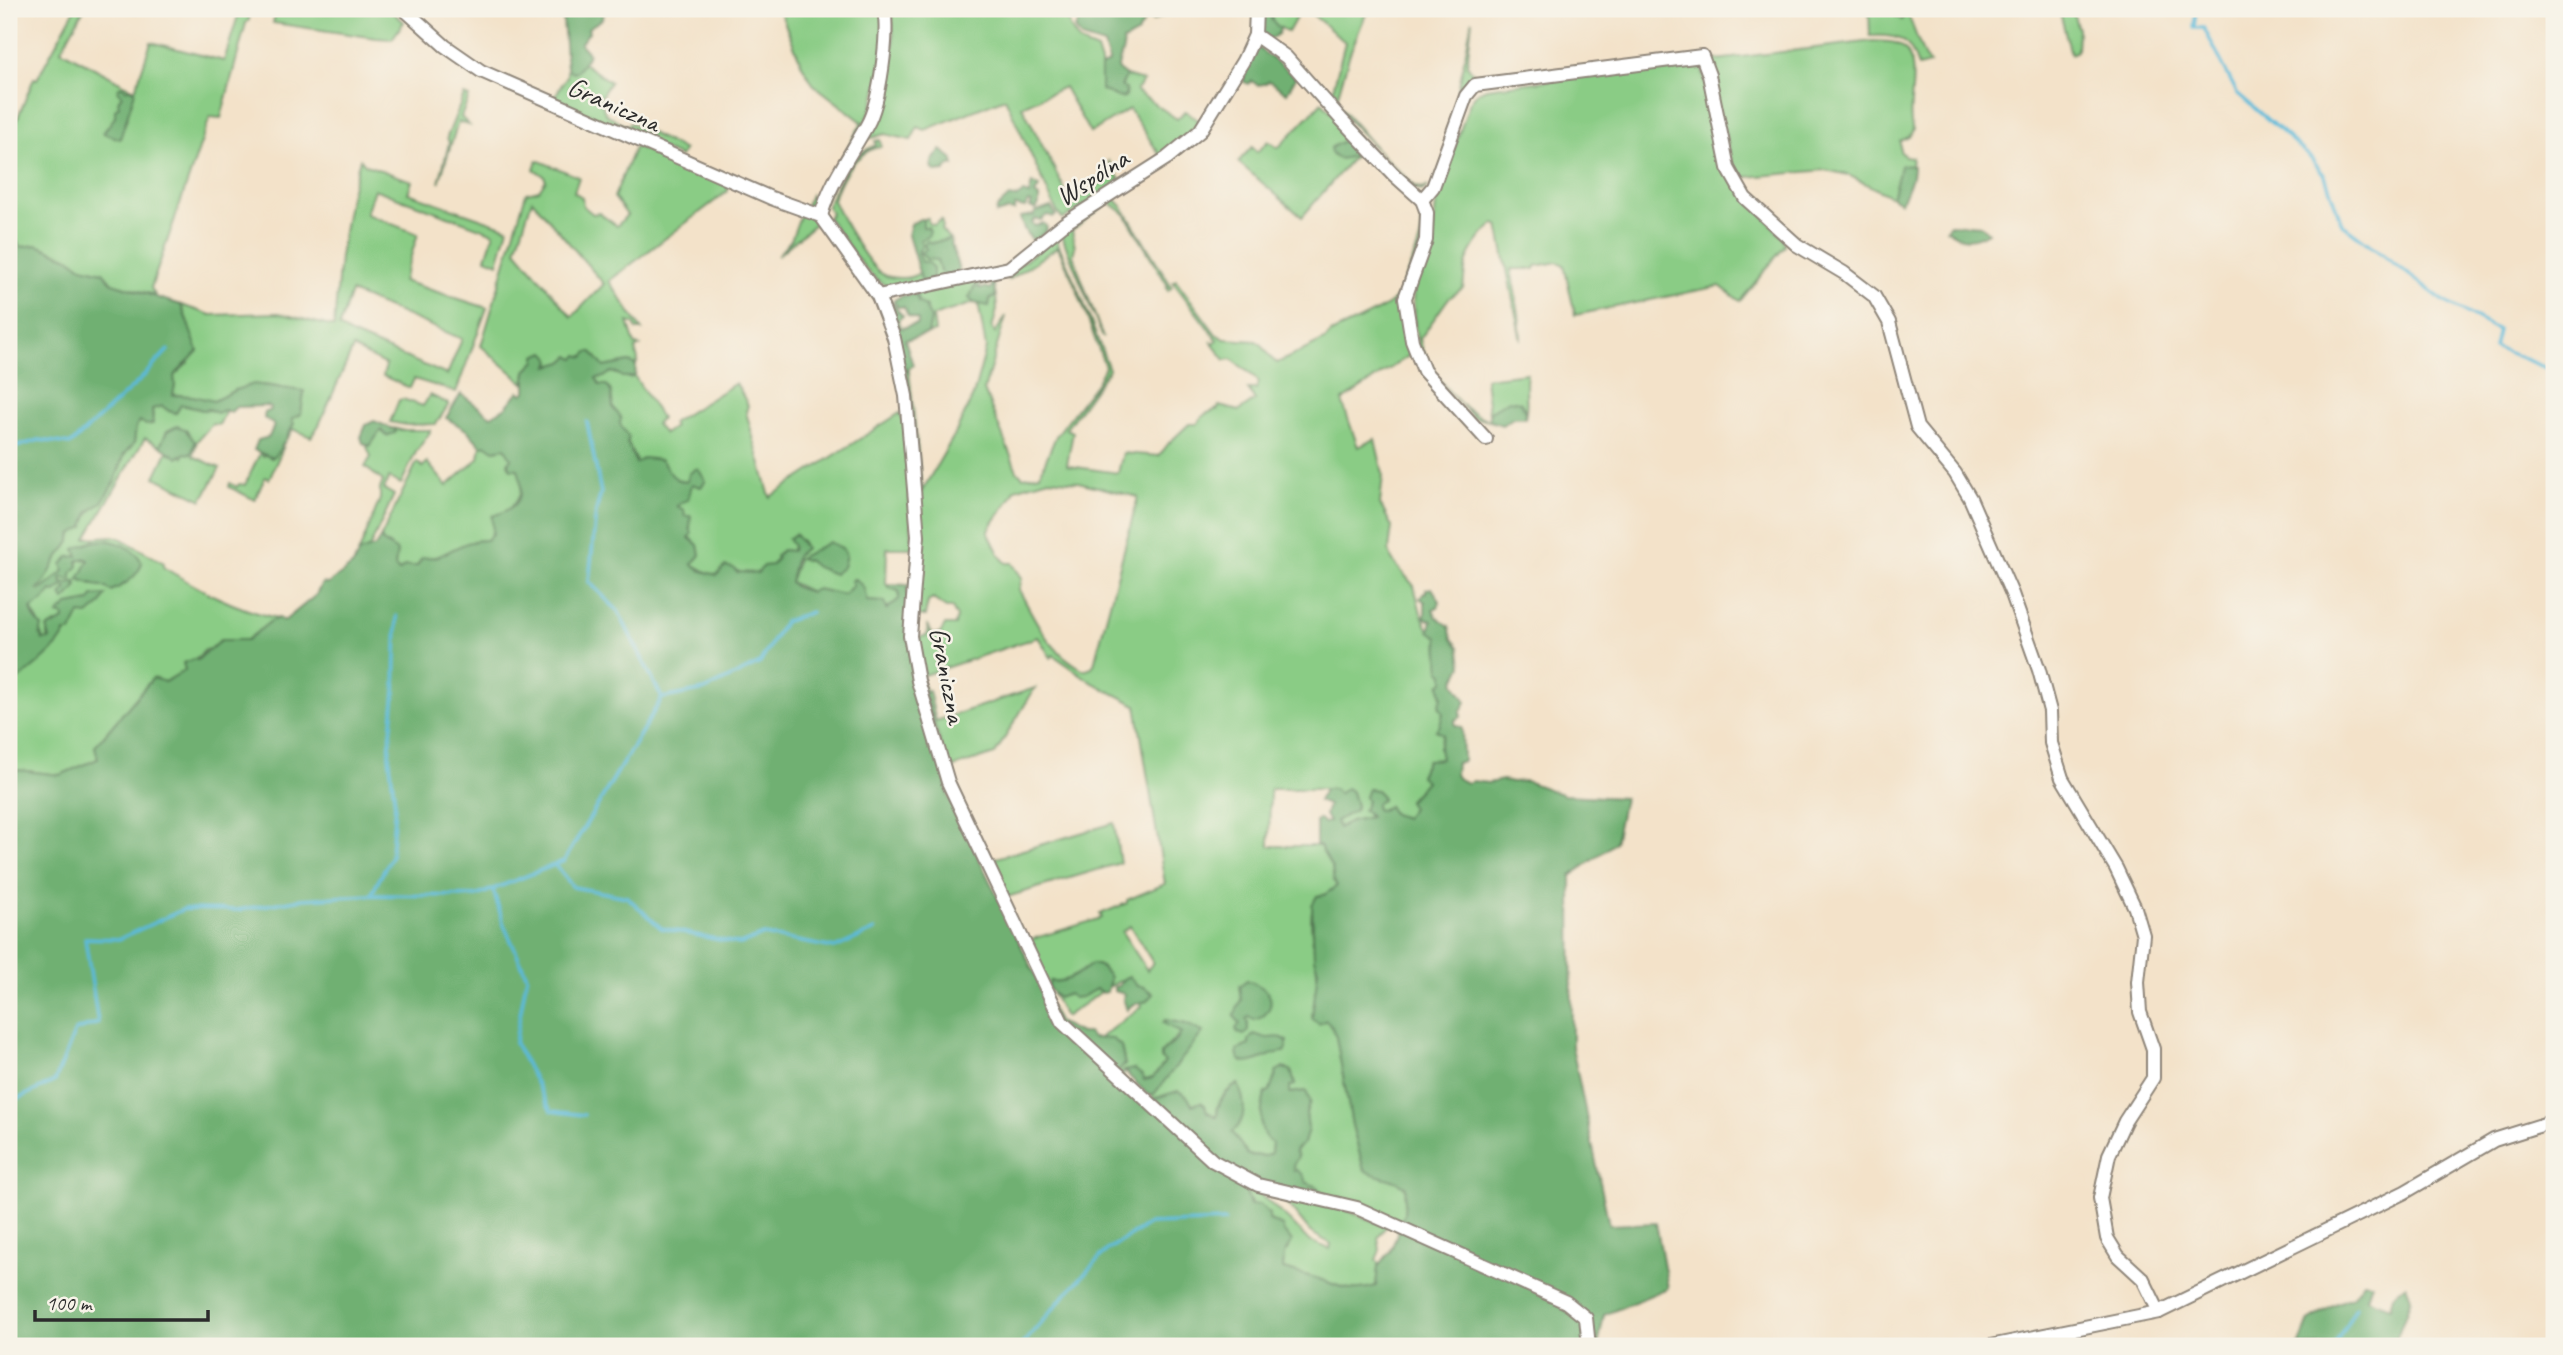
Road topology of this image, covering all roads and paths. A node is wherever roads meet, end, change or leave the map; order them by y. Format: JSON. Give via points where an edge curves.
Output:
{"nodes":[{"id":1,"x":404,"y":9,"type":"edge"},
{"id":2,"x":884,"y":9,"type":"edge"},
{"id":3,"x":1256,"y":9,"type":"edge"},
{"id":4,"x":1255,"y":35,"type":"junction"},
{"id":5,"x":1422,"y":200,"type":"junction"},
{"id":6,"x":821,"y":216,"type":"junction"},
{"id":7,"x":878,"y":296,"type":"junction"},
{"id":8,"x":1486,"y":439,"type":"dead end"},
{"id":9,"x":2554,"y":1121,"type":"edge"},
{"id":10,"x":2159,"y":1312,"type":"junction"},
{"id":11,"x":1589,"y":1346,"type":"edge"},
{"id":12,"x":1990,"y":1346,"type":"edge"}],
"edges":[{"from":1,"to":6,"type":"street","name":"Graniczna","via":[[481,71]]},
{"from":2,"to":6,"type":"street","via":[[884,60],[869,122],[834,179]]},
{"from":3,"to":4,"type":"street","name":"Wspólna"},
{"from":4,"to":5,"type":"street","via":[[1286,57],[1358,138]]},
{"from":4,"to":7,"type":"street","name":"Wspólna","via":[[1200,131],[1167,158],[1065,223],[1009,268]]},
{"from":5,"to":8,"type":"street","via":[[1427,213],[1426,240],[1405,298],[1412,341],[1424,372]]},
{"from":5,"to":10,"type":"street","via":[[1433,187],[1466,96],[1475,85],[1702,55],[1727,168],[1745,198],[1797,245],[1874,296],[1889,322],[1917,427],[1955,472],[1970,498],[2012,594],[2039,670],[2050,711],[2051,744],[2062,778],[2116,868],[2143,935],[2140,1012],[2153,1049],[2153,1078],[2109,1155],[2100,1198],[2106,1238],[2143,1279]]},
{"from":6,"to":7,"type":"street","name":"Graniczna"},
{"from":7,"to":11,"type":"street","name":"Graniczna","via":[[894,338],[906,396],[918,536],[910,636],[918,681],[948,782],[1062,1022],[1213,1161],[1258,1185],[1357,1208],[1566,1302],[1586,1318]]},
{"from":9,"to":10,"type":"street","via":[[2494,1140],[2405,1192]]},
{"from":10,"to":12,"type":"street"}]}
